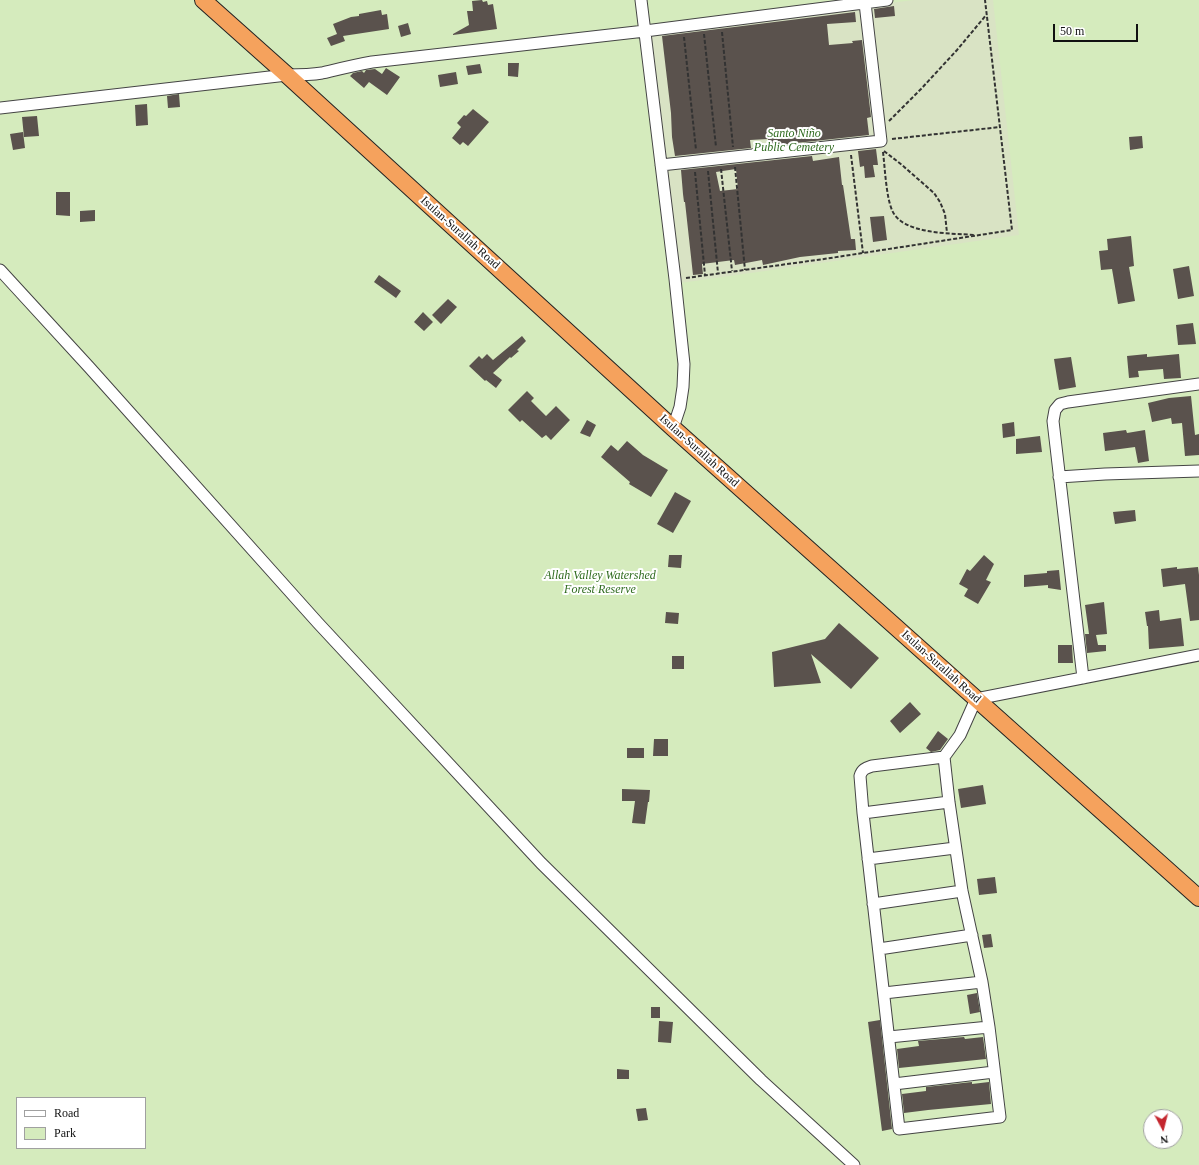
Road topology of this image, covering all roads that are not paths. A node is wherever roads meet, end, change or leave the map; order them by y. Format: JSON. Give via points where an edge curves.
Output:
{"nodes":[{"id":1,"x":203,"y":0,"type":"edge"},
{"id":2,"x":641,"y":0,"type":"edge"},
{"id":3,"x":887,"y":0,"type":"edge"},
{"id":4,"x":865,"y":3,"type":"junction"},
{"id":5,"x":644,"y":31,"type":"junction"},
{"id":6,"x":287,"y":75,"type":"junction"},
{"id":7,"x":0,"y":108,"type":"edge"},
{"id":8,"x":661,"y":165,"type":"junction"},
{"id":9,"x":0,"y":270,"type":"edge"},
{"id":10,"x":1199,"y":384,"type":"edge"},
{"id":11,"x":673,"y":428,"type":"junction"},
{"id":12,"x":1199,"y":471,"type":"edge"},
{"id":13,"x":1059,"y":477,"type":"junction"},
{"id":14,"x":1199,"y":655,"type":"edge"},
{"id":15,"x":1083,"y":678,"type":"junction"},
{"id":16,"x":976,"y":699,"type":"junction"},
{"id":17,"x":944,"y":757,"type":"junction"},
{"id":18,"x":949,"y":802,"type":"junction"},
{"id":19,"x":863,"y":813,"type":"junction"},
{"id":20,"x":955,"y":848,"type":"junction"},
{"id":21,"x":868,"y":859,"type":"junction"},
{"id":22,"x":962,"y":891,"type":"junction"},
{"id":23,"x":1199,"y":898,"type":"edge"},
{"id":24,"x":873,"y":904,"type":"junction"},
{"id":25,"x":972,"y":935,"type":"junction"},
{"id":26,"x":879,"y":949,"type":"junction"},
{"id":27,"x":982,"y":982,"type":"junction"},
{"id":28,"x":884,"y":993,"type":"junction"},
{"id":29,"x":989,"y":1027,"type":"junction"},
{"id":30,"x":889,"y":1037,"type":"junction"},
{"id":31,"x":994,"y":1072,"type":"junction"},
{"id":32,"x":894,"y":1084,"type":"junction"},
{"id":33,"x":854,"y":1165,"type":"edge"}],
"edges":[{"from":1,"to":6,"type":"highway","name":"Isulan-Surallah Road"},
{"from":2,"to":5,"type":"street"},
{"from":3,"to":4,"type":"street"},
{"from":4,"to":5,"type":"street"},
{"from":4,"to":8,"type":"street","via":[[881,135],[850,144]]},
{"from":5,"to":6,"type":"street","via":[[372,62],[321,73]]},
{"from":5,"to":8,"type":"street"},
{"from":6,"to":7,"type":"street"},
{"from":6,"to":11,"type":"highway","name":"Isulan-Surallah Road"},
{"from":8,"to":11,"type":"street","via":[[684,364],[680,407]]},
{"from":9,"to":33,"type":"street","via":[[318,623],[541,863],[761,1080]]},
{"from":10,"to":13,"type":"street","via":[[1060,404],[1055,410],[1053,421]]},
{"from":11,"to":16,"type":"highway","name":"Isulan-Surallah Road"},
{"from":12,"to":13,"type":"street"},
{"from":13,"to":15,"type":"street"},
{"from":14,"to":15,"type":"street"},
{"from":15,"to":16,"type":"street"},
{"from":16,"to":17,"type":"street","via":[[960,735]]},
{"from":16,"to":23,"type":"highway","name":"Isulan-Surallah Road"},
{"from":17,"to":18,"type":"street"},
{"from":17,"to":19,"type":"street","via":[[866,768],[860,776]]},
{"from":18,"to":19,"type":"street"},
{"from":18,"to":20,"type":"street"},
{"from":19,"to":21,"type":"street"},
{"from":20,"to":21,"type":"street"},
{"from":20,"to":22,"type":"street"},
{"from":21,"to":24,"type":"street"},
{"from":22,"to":24,"type":"street"},
{"from":22,"to":25,"type":"street"},
{"from":24,"to":26,"type":"street"},
{"from":25,"to":26,"type":"street"},
{"from":25,"to":27,"type":"street"},
{"from":26,"to":28,"type":"street"},
{"from":27,"to":28,"type":"street"},
{"from":27,"to":29,"type":"street"},
{"from":28,"to":30,"type":"street"},
{"from":29,"to":30,"type":"street"},
{"from":29,"to":31,"type":"street"},
{"from":30,"to":32,"type":"street"},
{"from":31,"to":32,"type":"street"},
{"from":31,"to":32,"type":"street","via":[[1000,1117],[899,1129]]}]}
